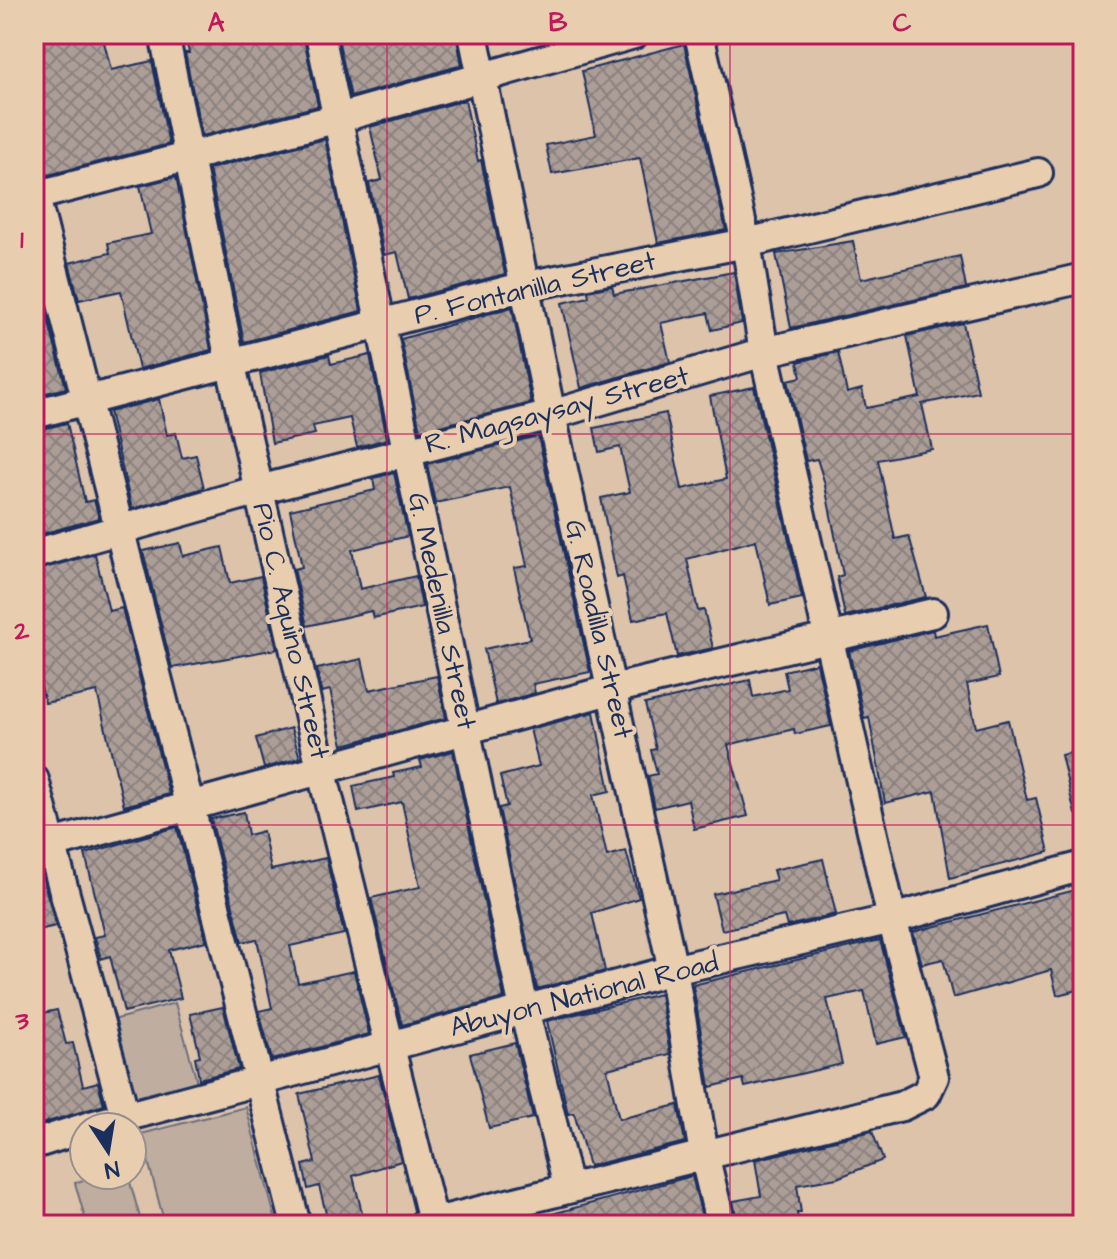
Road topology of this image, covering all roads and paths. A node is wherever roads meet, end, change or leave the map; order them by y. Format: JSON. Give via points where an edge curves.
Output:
{"nodes":[{"id":1,"x":164,"y":34,"type":"edge"},
{"id":2,"x":320,"y":34,"type":"edge"},
{"id":3,"x":473,"y":34,"type":"edge"},
{"id":4,"x":634,"y":34,"type":"edge"},
{"id":5,"x":699,"y":34,"type":"edge"},
{"id":6,"x":484,"y":76,"type":"junction"},
{"id":7,"x":339,"y":118,"type":"junction"},
{"id":8,"x":189,"y":156,"type":"junction"},
{"id":9,"x":1038,"y":173,"type":"dead end"},
{"id":10,"x":34,"y":195,"type":"edge"},
{"id":11,"x":746,"y":243,"type":"junction"},
{"id":12,"x":1083,"y":278,"type":"edge"},
{"id":13,"x":526,"y":286,"type":"junction"},
{"id":14,"x":383,"y":323,"type":"junction"},
{"id":15,"x":764,"y":352,"type":"junction"},
{"id":16,"x":230,"y":361,"type":"junction"},
{"id":17,"x":86,"y":401,"type":"junction"},
{"id":18,"x":34,"y":414,"type":"edge"},
{"id":19,"x":551,"y":415,"type":"junction"},
{"id":20,"x":408,"y":451,"type":"junction"},
{"id":21,"x":259,"y":490,"type":"junction"},
{"id":22,"x":118,"y":532,"type":"junction"},
{"id":23,"x":34,"y":554,"type":"edge"},
{"id":24,"x":933,"y":613,"type":"dead end"},
{"id":25,"x":829,"y":637,"type":"junction"},
{"id":26,"x":613,"y":689,"type":"junction"},
{"id":27,"x":467,"y":729,"type":"junction"},
{"id":28,"x":321,"y":768,"type":"junction"},
{"id":29,"x":34,"y":780,"type":"edge"},
{"id":30,"x":189,"y":807,"type":"junction"},
{"id":31,"x":42,"y":846,"type":"edge"},
{"id":32,"x":1083,"y":866,"type":"edge"},
{"id":33,"x":892,"y":919,"type":"junction"},
{"id":34,"x":673,"y":970,"type":"junction"},
{"id":35,"x":524,"y":1009,"type":"junction"},
{"id":36,"x":391,"y":1045,"type":"junction"},
{"id":37,"x":260,"y":1079,"type":"junction"},
{"id":38,"x":123,"y":1111,"type":"edge"},
{"id":39,"x":143,"y":1111,"type":"edge"},
{"id":40,"x":68,"y":1133,"type":"edge"},
{"id":41,"x":34,"y":1144,"type":"edge"},
{"id":42,"x":704,"y":1154,"type":"junction"},
{"id":43,"x":568,"y":1187,"type":"junction"},
{"id":44,"x":430,"y":1224,"type":"edge"},
{"id":45,"x":296,"y":1225,"type":"edge"},
{"id":46,"x":721,"y":1225,"type":"edge"}],
"edges":[{"from":1,"to":8,"type":"street","name":"Pio C. Aquino Street"},
{"from":2,"to":7,"type":"street","name":"G. Medenilla Street"},
{"from":3,"to":6,"type":"street","name":"G. Roadilla Street"},
{"from":4,"to":6,"type":"street"},
{"from":5,"to":11,"type":"street"},
{"from":6,"to":7,"type":"street"},
{"from":6,"to":13,"type":"street","name":"G. Roadilla Street"},
{"from":7,"to":8,"type":"street"},
{"from":7,"to":14,"type":"street","name":"G. Medenilla Street"},
{"from":8,"to":10,"type":"street"},
{"from":8,"to":16,"type":"street","name":"Pio C. Aquino Street"},
{"from":9,"to":11,"type":"street","name":"P. Fontanilla Street"},
{"from":10,"to":17,"type":"street"},
{"from":11,"to":13,"type":"street","name":"P. Fontanilla Street"},
{"from":11,"to":15,"type":"street"},
{"from":12,"to":15,"type":"street","name":"R. Magsaysay Street"},
{"from":13,"to":14,"type":"street","name":"P. Fontanilla Street"},
{"from":13,"to":19,"type":"street","name":"G. Roadilla Street"},
{"from":14,"to":16,"type":"street","name":"P. Fontanilla Street"},
{"from":14,"to":20,"type":"street","name":"G. Medenilla Street"},
{"from":15,"to":19,"type":"street","name":"R. Magsaysay Street"},
{"from":15,"to":25,"type":"street"},
{"from":16,"to":17,"type":"street","name":"P. Fontanilla Street"},
{"from":16,"to":21,"type":"street","name":"Pio C. Aquino Street"},
{"from":17,"to":18,"type":"street","name":"P. Fontanilla Street"},
{"from":17,"to":22,"type":"street"},
{"from":19,"to":20,"type":"street","name":"R. Magsaysay Street"},
{"from":19,"to":26,"type":"street","name":"G. Roadilla Street"},
{"from":20,"to":21,"type":"street","name":"R. Magsaysay Street"},
{"from":20,"to":27,"type":"street","name":"G. Medenilla Street"},
{"from":21,"to":22,"type":"street","name":"R. Magsaysay Street"},
{"from":21,"to":28,"type":"street","name":"Pio C. Aquino Street"},
{"from":22,"to":23,"type":"street","name":"R. Magsaysay Street"},
{"from":22,"to":30,"type":"street"},
{"from":24,"to":25,"type":"street"},
{"from":25,"to":26,"type":"street"},
{"from":25,"to":33,"type":"street"},
{"from":26,"to":27,"type":"street"},
{"from":26,"to":34,"type":"street","name":"G. Roadilla Street"},
{"from":27,"to":28,"type":"street"},
{"from":27,"to":35,"type":"street","name":"G. Medenilla Street"},
{"from":28,"to":30,"type":"street"},
{"from":28,"to":36,"type":"street","name":"Pio C. Aquino Street"},
{"from":29,"to":31,"type":"street"},
{"from":30,"to":31,"type":"street"},
{"from":30,"to":37,"type":"street"},
{"from":31,"to":38,"type":"street"},
{"from":32,"to":33,"type":"street","name":"Abuyon National Road"},
{"from":33,"to":34,"type":"street","name":"Abuyon National Road"},
{"from":33,"to":42,"type":"street","via":[[934,1077],[926,1094],[902,1106]]},
{"from":34,"to":35,"type":"street","name":"Abuyon National Road"},
{"from":34,"to":42,"type":"street","name":"G. Roadilla Street"},
{"from":35,"to":36,"type":"street","name":"Abuyon National Road"},
{"from":35,"to":43,"type":"street","name":"G. Medenilla Street"},
{"from":36,"to":37,"type":"street","name":"Abuyon National Road"},
{"from":36,"to":44,"type":"street","name":"Pio C. Aquino Street"},
{"from":37,"to":39,"type":"street","name":"Abuyon National Road"},
{"from":37,"to":45,"type":"street"},
{"from":40,"to":41,"type":"street","name":"Abuyon National Road"},
{"from":42,"to":43,"type":"street"},
{"from":42,"to":46,"type":"street","name":"G. Roadilla Street"},
{"from":43,"to":44,"type":"street"}]}
